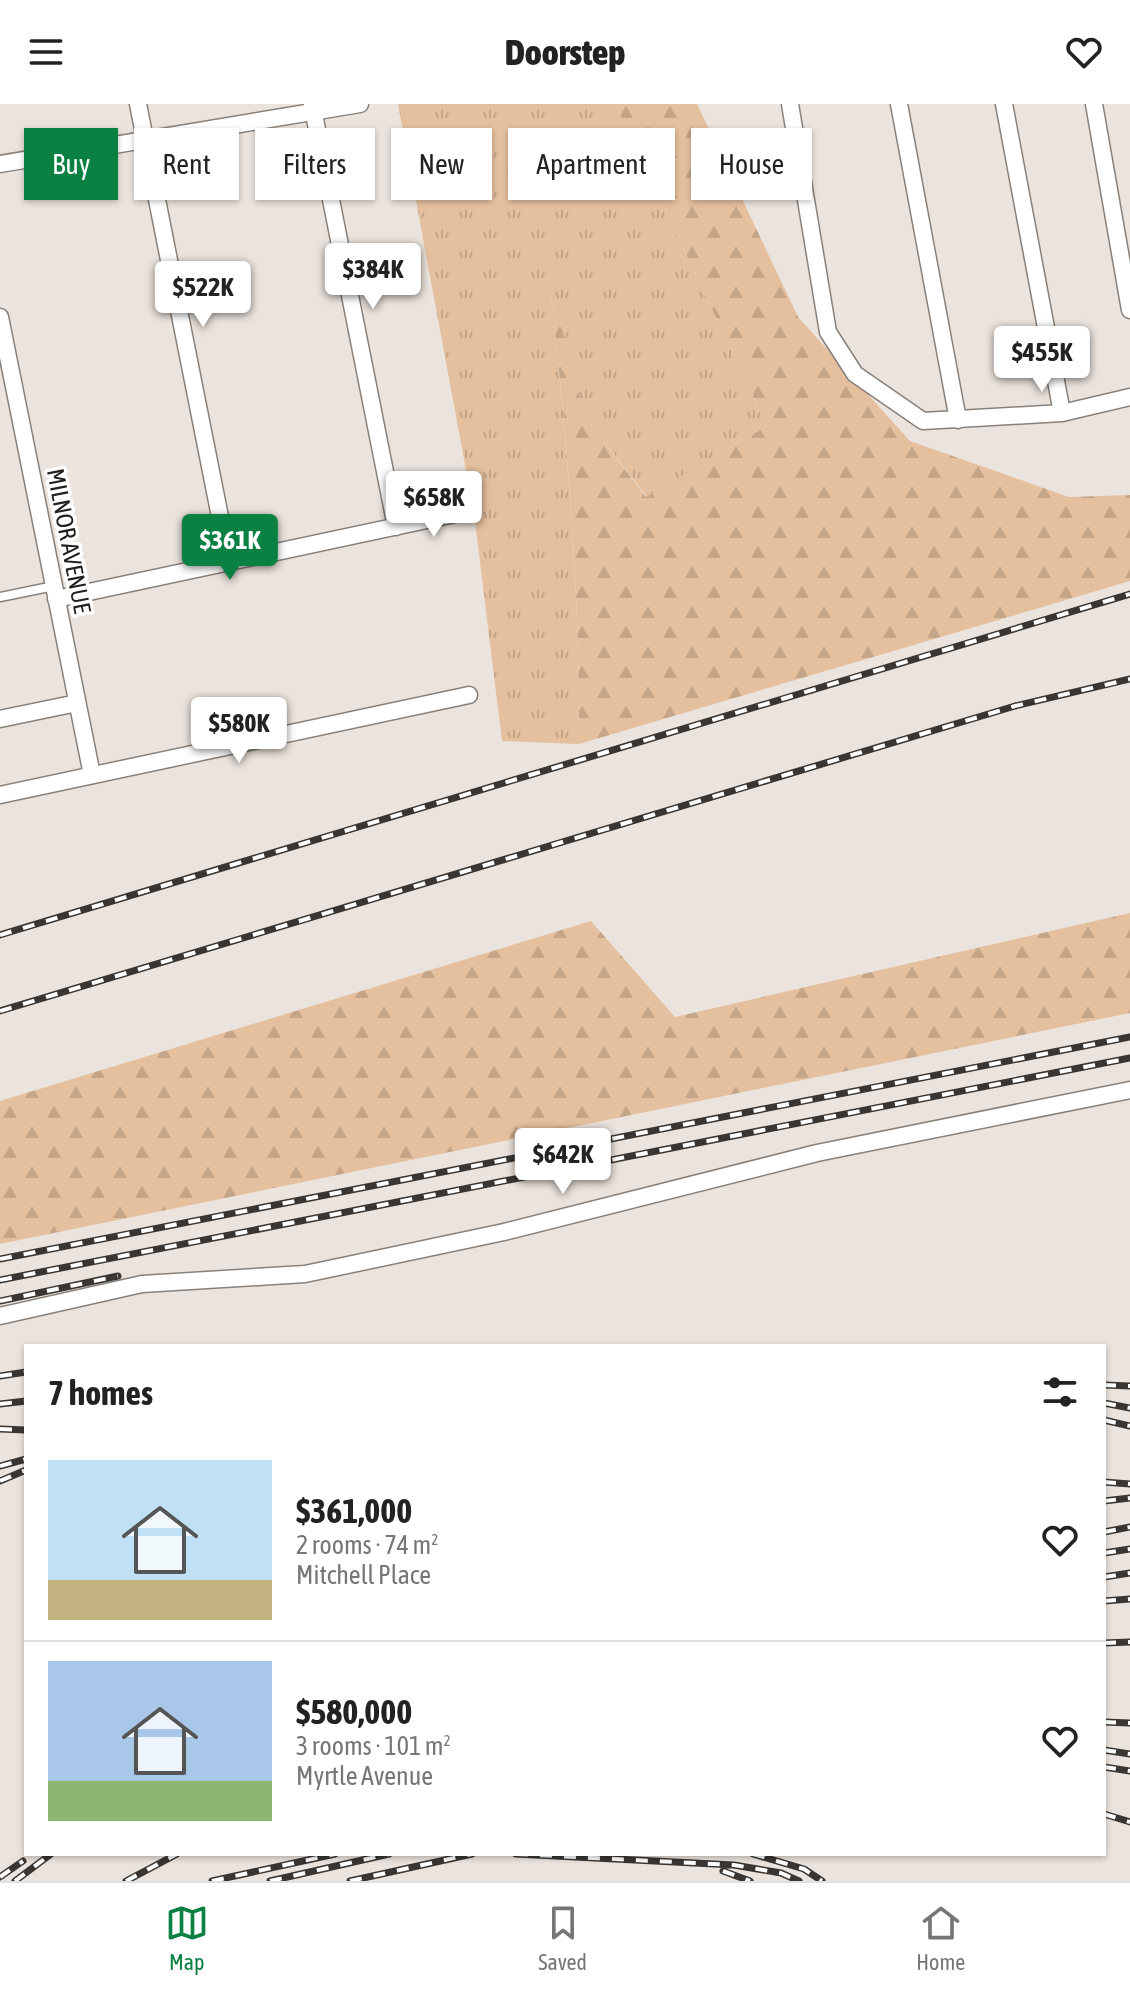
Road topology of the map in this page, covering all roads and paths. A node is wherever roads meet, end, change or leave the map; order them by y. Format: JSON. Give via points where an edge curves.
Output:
{"nodes":[{"id":1,"x":138,"y":104,"type":"edge"},
{"id":2,"x":360,"y":104,"type":"edge"},
{"id":3,"x":790,"y":104,"type":"edge"},
{"id":4,"x":899,"y":104,"type":"edge"},
{"id":5,"x":1004,"y":104,"type":"edge"},
{"id":6,"x":1094,"y":104,"type":"edge"},
{"id":7,"x":313,"y":108,"type":"edge"},
{"id":8,"x":143,"y":128,"type":"edge"},
{"id":9,"x":205,"y":128,"type":"edge"},
{"id":10,"x":134,"y":141,"type":"edge"},
{"id":11,"x":0,"y":164,"type":"edge"},
{"id":12,"x":157,"y":200,"type":"edge"},
{"id":13,"x":1130,"y":310,"type":"edge"},
{"id":14,"x":0,"y":317,"type":"edge"},
{"id":15,"x":1130,"y":397,"type":"edge"},
{"id":16,"x":1062,"y":413,"type":"junction"},
{"id":17,"x":958,"y":420,"type":"junction"},
{"id":18,"x":464,"y":512,"type":"dead end"},
{"id":19,"x":396,"y":527,"type":"junction"},
{"id":20,"x":229,"y":562,"type":"junction"},
{"id":21,"x":55,"y":592,"type":"junction"},
{"id":22,"x":0,"y":597,"type":"edge"},
{"id":23,"x":469,"y":695,"type":"dead end"},
{"id":24,"x":77,"y":703,"type":"junction"},
{"id":25,"x":0,"y":719,"type":"edge"},
{"id":26,"x":92,"y":775,"type":"junction"},
{"id":27,"x":0,"y":795,"type":"edge"},
{"id":28,"x":1130,"y":1090,"type":"edge"},
{"id":29,"x":0,"y":1316,"type":"edge"}],
"edges":[{"from":1,"to":8,"type":"street"},
{"from":2,"to":7,"type":"street"},
{"from":3,"to":17,"type":"street","via":[[828,332],[855,374],[923,421]]},
{"from":4,"to":17,"type":"street"},
{"from":5,"to":16,"type":"street"},
{"from":6,"to":13,"type":"street"},
{"from":7,"to":9,"type":"street"},
{"from":7,"to":19,"type":"street"},
{"from":10,"to":11,"type":"street"},
{"from":12,"to":20,"type":"street"},
{"from":14,"to":21,"type":"street","name":"MILNOR AVENUE"},
{"from":15,"to":16,"type":"street"},
{"from":16,"to":17,"type":"street"},
{"from":18,"to":19,"type":"street"},
{"from":19,"to":20,"type":"street"},
{"from":20,"to":21,"type":"street"},
{"from":21,"to":22,"type":"lane"},
{"from":21,"to":24,"type":"street","name":"MILNOR AVENUE"},
{"from":23,"to":26,"type":"street"},
{"from":24,"to":25,"type":"street"},
{"from":24,"to":26,"type":"street","name":"MILNOR AVENUE"},
{"from":26,"to":27,"type":"street"},
{"from":28,"to":29,"type":"street","via":[[817,1153],[504,1232],[305,1274],[142,1284]]}]}
